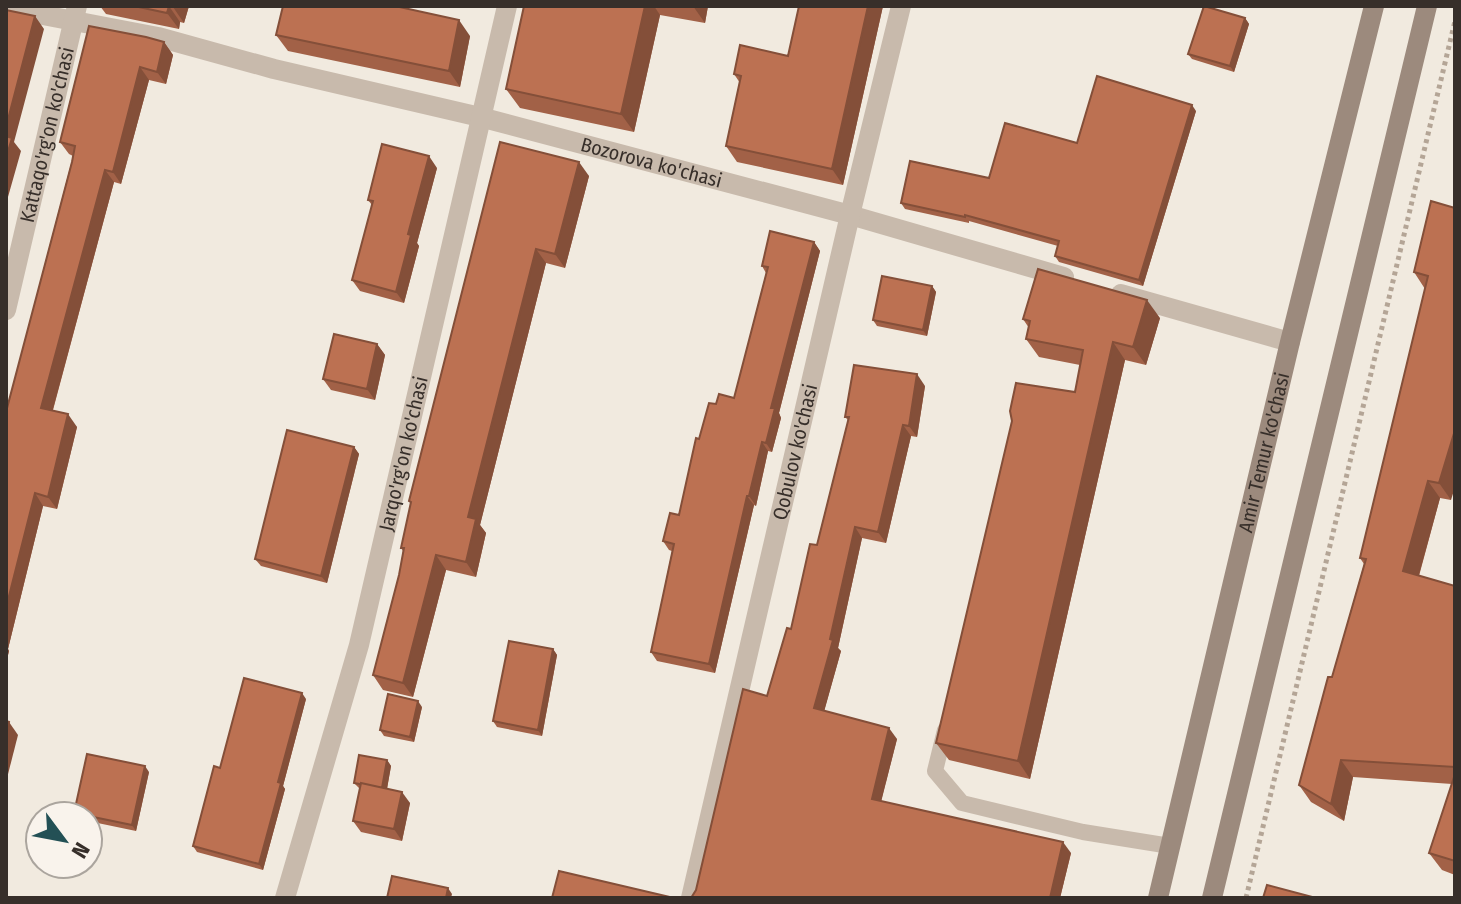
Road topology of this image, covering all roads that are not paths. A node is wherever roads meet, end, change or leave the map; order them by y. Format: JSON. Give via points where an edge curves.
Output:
{"nodes":[{"id":1,"x":507,"y":6,"type":"edge"},
{"id":2,"x":901,"y":6,"type":"edge"},
{"id":3,"x":1374,"y":6,"type":"edge"},
{"id":4,"x":1427,"y":6,"type":"edge"},
{"id":5,"x":6,"y":8,"type":"edge"},
{"id":6,"x":75,"y":14,"type":"edge"},
{"id":7,"x":480,"y":117,"type":"junction"},
{"id":8,"x":850,"y":215,"type":"junction"},
{"id":9,"x":1077,"y":281,"type":"edge"},
{"id":10,"x":1108,"y":290,"type":"edge"},
{"id":11,"x":6,"y":310,"type":"edge"},
{"id":12,"x":1290,"y":342,"type":"junction"},
{"id":13,"x":949,"y":710,"type":"edge"},
{"id":14,"x":1170,"y":846,"type":"junction"},
{"id":15,"x":285,"y":898,"type":"edge"},
{"id":16,"x":691,"y":898,"type":"edge"},
{"id":17,"x":1158,"y":898,"type":"edge"},
{"id":18,"x":1212,"y":898,"type":"edge"}],
"edges":[{"from":1,"to":7,"type":"street","name":"Jarqo'rg'on ko'chasi"},
{"from":2,"to":8,"type":"street","name":"Qobulov ko'chasi"},
{"from":3,"to":12,"type":"main road","name":"Amir Temur ko'chasi"},
{"from":4,"to":18,"type":"main road"},
{"from":5,"to":6,"type":"street","name":"Bozorova ko'chasi"},
{"from":6,"to":7,"type":"street","name":"Bozorova ko'chasi","via":[[274,69]]},
{"from":6,"to":11,"type":"street","name":"Kattaqo'rg'on ko'chasi"},
{"from":7,"to":8,"type":"street","name":"Bozorova ko'chasi"},
{"from":7,"to":15,"type":"street","name":"Jarqo'rg'on ko'chasi","via":[[359,645]]},
{"from":8,"to":9,"type":"street","name":"Bozorova ko'chasi"},
{"from":8,"to":16,"type":"street","name":"Qobulov ko'chasi"},
{"from":10,"to":12,"type":"street"},
{"from":12,"to":14,"type":"main road","name":"Amir Temur ko'chasi"},
{"from":13,"to":14,"type":"lane","via":[[935,771],[962,803]]},
{"from":14,"to":17,"type":"main road","name":"Amir Temur ko'chasi"}]}
